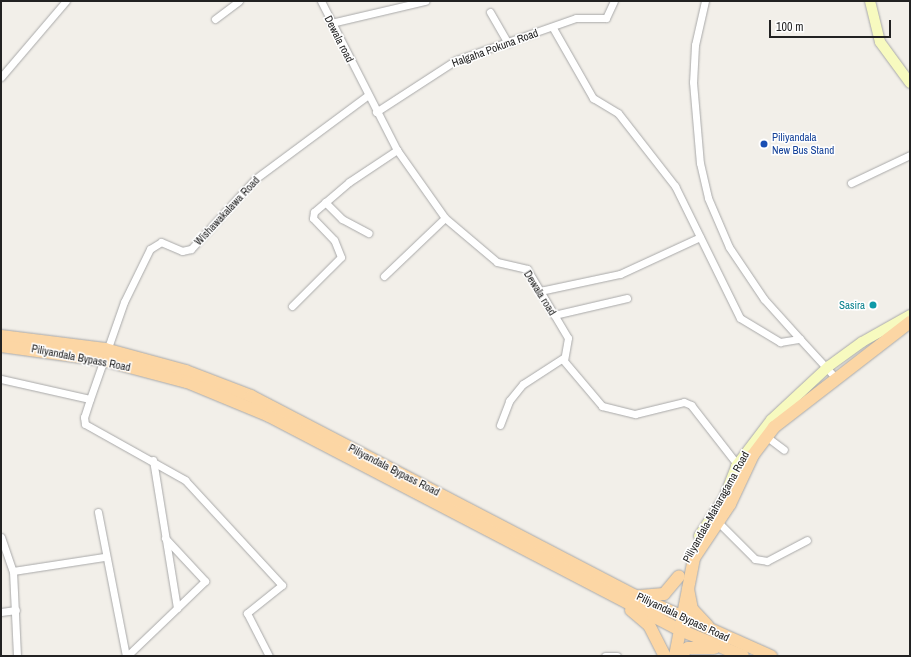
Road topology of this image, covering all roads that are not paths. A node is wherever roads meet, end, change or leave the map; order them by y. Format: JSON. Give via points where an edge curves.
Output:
{"nodes":[{"id":1,"x":66,"y":1,"type":"edge"},
{"id":2,"x":239,"y":1,"type":"edge"},
{"id":3,"x":321,"y":1,"type":"edge"},
{"id":4,"x":425,"y":1,"type":"edge"},
{"id":5,"x":614,"y":1,"type":"edge"},
{"id":6,"x":705,"y":1,"type":"edge"},
{"id":7,"x":870,"y":1,"type":"edge"},
{"id":8,"x":490,"y":12,"type":"dead end"},
{"id":9,"x":215,"y":19,"type":"dead end"},
{"id":10,"x":331,"y":23,"type":"junction"},
{"id":11,"x":553,"y":28,"type":"junction"},
{"id":12,"x":508,"y":43,"type":"junction"},
{"id":13,"x":1,"y":77,"type":"edge"},
{"id":14,"x":910,"y":83,"type":"edge"},
{"id":15,"x":368,"y":95,"type":"junction"},
{"id":16,"x":376,"y":112,"type":"junction"},
{"id":17,"x":397,"y":150,"type":"junction"},
{"id":18,"x":910,"y":154,"type":"edge"},
{"id":19,"x":851,"y":183,"type":"dead end"},
{"id":20,"x":325,"y":202,"type":"junction"},
{"id":21,"x":445,"y":218,"type":"junction"},
{"id":22,"x":368,"y":233,"type":"dead end"},
{"id":23,"x":700,"y":237,"type":"junction"},
{"id":24,"x":384,"y":276,"type":"dead end"},
{"id":25,"x":540,"y":291,"type":"junction"},
{"id":26,"x":627,"y":298,"type":"dead end"},
{"id":27,"x":292,"y":306,"type":"dead end"},
{"id":28,"x":554,"y":315,"type":"junction"},
{"id":29,"x":910,"y":315,"type":"edge"},
{"id":30,"x":910,"y":322,"type":"edge"},
{"id":31,"x":1,"y":336,"type":"edge"},
{"id":32,"x":800,"y":339,"type":"junction"},
{"id":33,"x":1,"y":346,"type":"edge"},
{"id":34,"x":104,"y":355,"type":"junction"},
{"id":35,"x":563,"y":358,"type":"junction"},
{"id":36,"x":829,"y":366,"type":"junction"},
{"id":37,"x":835,"y":377,"type":"junction"},
{"id":38,"x":1,"y":379,"type":"edge"},
{"id":39,"x":90,"y":399,"type":"junction"},
{"id":40,"x":500,"y":425,"type":"dead end"},
{"id":41,"x":767,"y":437,"type":"junction"},
{"id":42,"x":784,"y":450,"type":"dead end"},
{"id":43,"x":153,"y":460,"type":"junction"},
{"id":44,"x":740,"y":469,"type":"junction"},
{"id":45,"x":98,"y":512,"type":"dead end"},
{"id":46,"x":718,"y":522,"type":"junction"},
{"id":47,"x":699,"y":536,"type":"joint"},
{"id":48,"x":1,"y":537,"type":"edge"},
{"id":49,"x":165,"y":538,"type":"junction"},
{"id":50,"x":807,"y":540,"type":"dead end"},
{"id":51,"x":2,"y":545,"type":"edge"},
{"id":52,"x":104,"y":557,"type":"junction"},
{"id":53,"x":13,"y":572,"type":"junction"},
{"id":54,"x":685,"y":574,"type":"junction"},
{"id":55,"x":615,"y":596,"type":"junction"},
{"id":56,"x":636,"y":596,"type":"junction"},
{"id":57,"x":177,"y":608,"type":"junction"},
{"id":58,"x":16,"y":610,"type":"junction"},
{"id":59,"x":1,"y":612,"type":"edge"},
{"id":60,"x":677,"y":621,"type":"junction"},
{"id":61,"x":714,"y":631,"type":"junction"},
{"id":62,"x":729,"y":650,"type":"junction"},
{"id":63,"x":17,"y":656,"type":"edge"},
{"id":64,"x":127,"y":656,"type":"edge"},
{"id":65,"x":269,"y":656,"type":"edge"},
{"id":66,"x":605,"y":656,"type":"edge"},
{"id":67,"x":617,"y":656,"type":"edge"},
{"id":68,"x":665,"y":656,"type":"edge"},
{"id":69,"x":668,"y":656,"type":"edge"},
{"id":70,"x":675,"y":656,"type":"edge"},
{"id":71,"x":679,"y":656,"type":"edge"},
{"id":72,"x":743,"y":656,"type":"edge"},
{"id":73,"x":771,"y":656,"type":"edge"}],
"edges":[{"from":1,"to":13,"type":"street"},
{"from":2,"to":9,"type":"street"},
{"from":3,"to":10,"type":"street","name":"Dewala road"},
{"from":4,"to":10,"type":"street"},
{"from":5,"to":11,"type":"street","name":"Halgaha Pokuna Road","via":[[606,18],[576,18]]},
{"from":6,"to":32,"type":"street","via":[[695,45],[693,82],[700,163],[708,198],[729,247],[764,299]]},
{"from":7,"to":14,"type":"main road","via":[[880,42]]},
{"from":8,"to":12,"type":"street"},
{"from":10,"to":15,"type":"street","name":"Dewala road"},
{"from":11,"to":12,"type":"street","name":"Halgaha Pokuna Road"},
{"from":11,"to":23,"type":"street","via":[[593,98],[618,113],[675,186]]},
{"from":12,"to":16,"type":"street","name":"Halgaha Pokuna Road","via":[[456,60]]},
{"from":15,"to":16,"type":"street","name":"Dewala road"},
{"from":15,"to":34,"type":"street","name":"Wishawakalawa Road","via":[[255,179],[191,249],[182,251],[161,242],[150,249]]},
{"from":16,"to":17,"type":"street","name":"Dewala road"},
{"from":17,"to":20,"type":"street"},
{"from":17,"to":21,"type":"street","name":"Dewala road"},
{"from":18,"to":19,"type":"street"},
{"from":20,"to":22,"type":"street","via":[[342,219]]},
{"from":20,"to":27,"type":"street","via":[[313,218],[334,240],[340,251],[340,260]]},
{"from":21,"to":24,"type":"street"},
{"from":21,"to":25,"type":"street","name":"Dewala road","via":[[501,265],[517,264],[527,269]]},
{"from":23,"to":25,"type":"street","via":[[620,274]]},
{"from":23,"to":32,"type":"street","via":[[740,318],[780,342]]},
{"from":25,"to":28,"type":"street","name":"Dewala road"},
{"from":26,"to":28,"type":"street"},
{"from":28,"to":35,"type":"street","name":"Dewala road","via":[[568,338]]},
{"from":29,"to":36,"type":"main road","name":"Piliyandala-Maharagama Road","via":[[862,342]]},
{"from":30,"to":37,"type":"main road","name":"Piliyandala-Maharagama Road"},
{"from":31,"to":34,"type":"main road","name":"Piliyandala Bypass Road"},
{"from":32,"to":36,"type":"street"},
{"from":33,"to":34,"type":"main road","name":"Piliyandala Bypass Road"},
{"from":34,"to":39,"type":"street","name":"Wishawakalawa Road"},
{"from":34,"to":55,"type":"main road","name":"Piliyandala Bypass Road","via":[[187,382],[269,416]]},
{"from":34,"to":56,"type":"main road","name":"Piliyandala Bypass Road","via":[[186,371],[251,396]]},
{"from":35,"to":40,"type":"street","via":[[523,384],[509,401]]},
{"from":35,"to":44,"type":"street","via":[[602,406],[617,412],[635,414],[676,401],[691,405]]},
{"from":36,"to":37,"type":"street"},
{"from":36,"to":44,"type":"main road","name":"Piliyandala-Maharagama Road","via":[[771,420]]},
{"from":37,"to":41,"type":"main road","name":"Piliyandala-Maharagama Road"},
{"from":38,"to":39,"type":"street"},
{"from":39,"to":43,"type":"street","name":"Wishawakalawa Road","via":[[84,417],[86,424]]},
{"from":41,"to":42,"type":"street"},
{"from":41,"to":44,"type":"main road","name":"Piliyandala-Maharagama Road"},
{"from":43,"to":49,"type":"street"},
{"from":43,"to":65,"type":"street","name":"Wishawakalawa Road","via":[[204,496],[282,585],[248,613]]},
{"from":44,"to":46,"type":"main road","name":"Piliyandala-Maharagama Road"},
{"from":44,"to":47,"type":"main road","name":"Piliyandala-Maharagama Road"},
{"from":45,"to":52,"type":"street"},
{"from":46,"to":50,"type":"street","via":[[755,559],[768,561]]},
{"from":46,"to":54,"type":"main road","name":"Piliyandala-Maharagama Road"},
{"from":47,"to":54,"type":"main road","name":"Piliyandala-Maharagama Road"},
{"from":48,"to":51,"type":"street"},
{"from":49,"to":57,"type":"street"},
{"from":49,"to":57,"type":"street","via":[[208,580]]},
{"from":51,"to":53,"type":"street"},
{"from":52,"to":53,"type":"street"},
{"from":52,"to":64,"type":"street"},
{"from":53,"to":58,"type":"street"},
{"from":54,"to":56,"type":"main road","via":[[664,594]]},
{"from":54,"to":60,"type":"main road","name":"Piliyandala-Maharagama Road"},
{"from":54,"to":61,"type":"main road","via":[[692,609]]},
{"from":55,"to":60,"type":"main road","name":"Piliyandala Bypass Road"},
{"from":55,"to":68,"type":"main road","via":[[648,625]]},
{"from":56,"to":60,"type":"main road","name":"Piliyandala Bypass Road"},
{"from":57,"to":64,"type":"street"},
{"from":58,"to":59,"type":"street"},
{"from":58,"to":63,"type":"street"},
{"from":60,"to":61,"type":"main road","name":"Piliyandala Bypass Road"},
{"from":60,"to":62,"type":"main road","name":"Piliyandala Bypass Road"},
{"from":60,"to":69,"type":"main road","name":"Piliyandala-Maharagama Road"},
{"from":60,"to":70,"type":"main road","name":"Piliyandala-Maharagama Road"},
{"from":61,"to":73,"type":"main road","name":"Piliyandala Bypass Road"},
{"from":62,"to":71,"type":"main road","via":[[688,648]]},
{"from":62,"to":72,"type":"main road","name":"Piliyandala Bypass Road"},
{"from":66,"to":67,"type":"street"}]}
